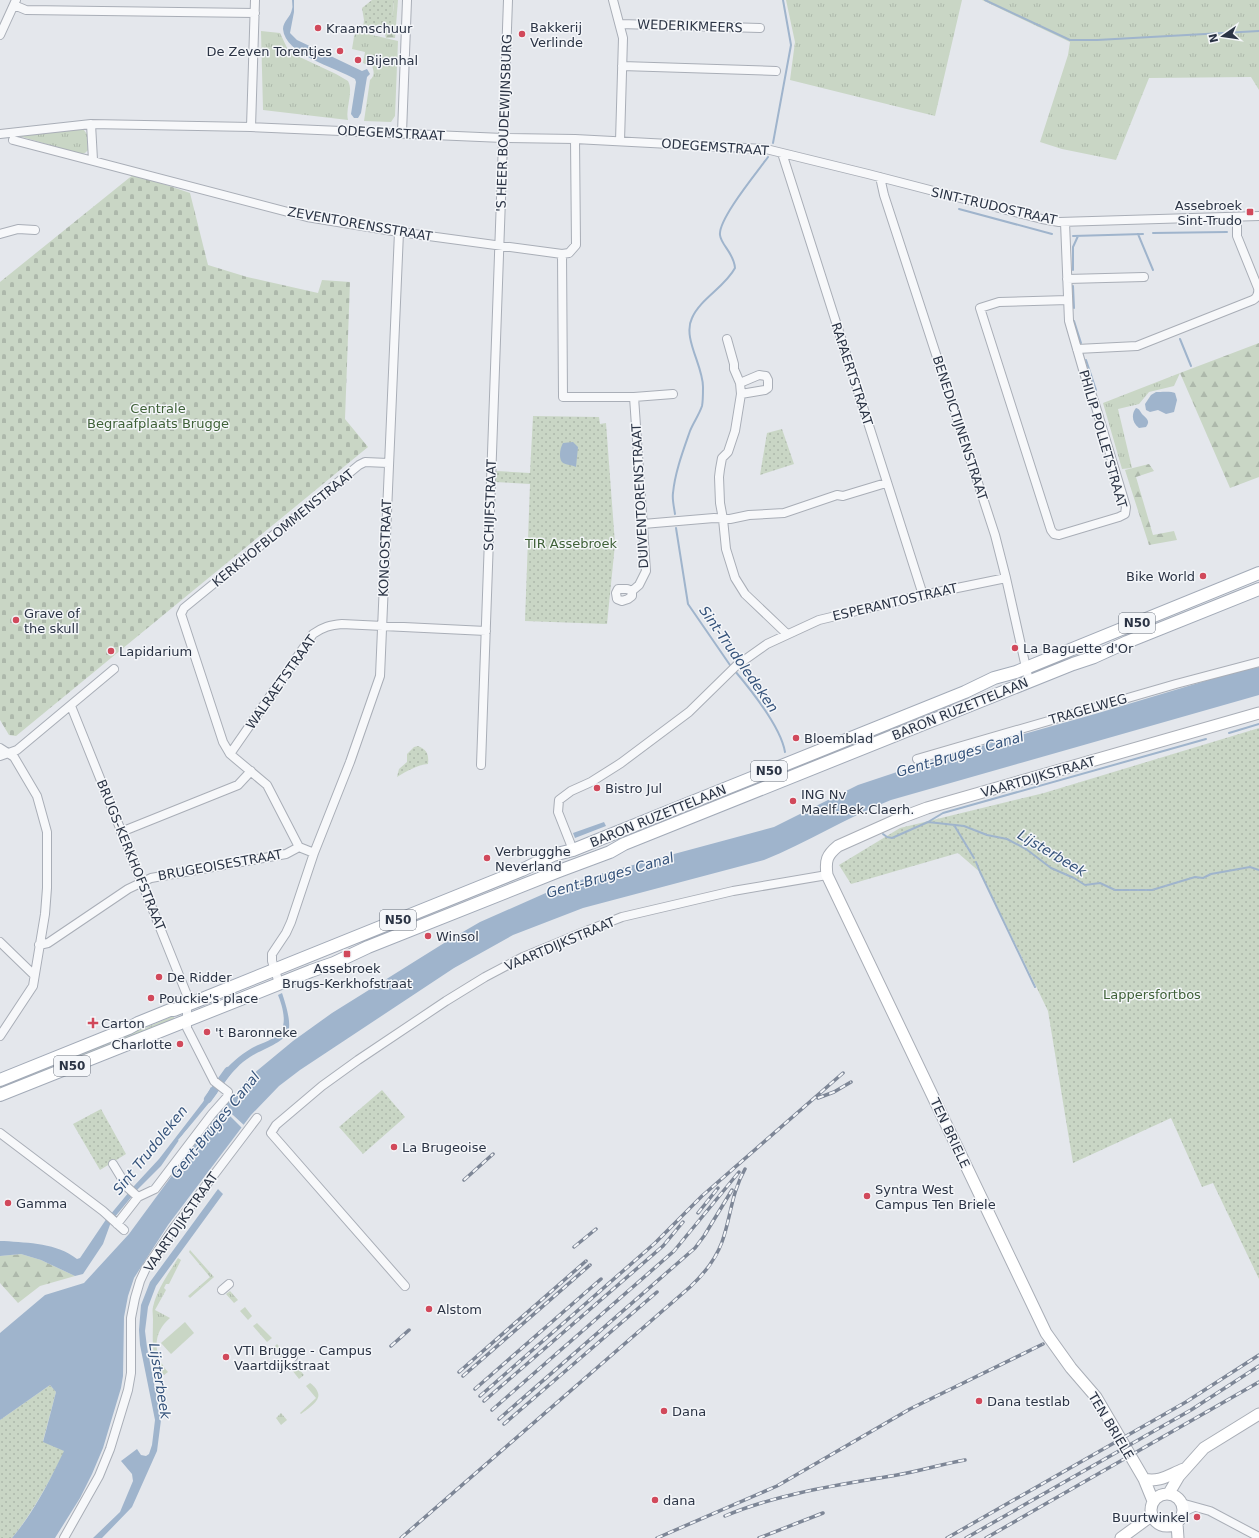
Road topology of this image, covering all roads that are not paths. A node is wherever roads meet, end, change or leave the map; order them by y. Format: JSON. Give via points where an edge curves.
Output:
{"nodes":[{"id":1,"x":255,"y":0,"type":"edge"},
{"id":2,"x":407,"y":0,"type":"edge"},
{"id":3,"x":508,"y":0,"type":"edge"},
{"id":4,"x":613,"y":0,"type":"edge"},
{"id":5,"x":15,"y":3,"type":"edge"},
{"id":6,"x":255,"y":13,"type":"junction"},
{"id":7,"x":620,"y":24,"type":"junction"},
{"id":8,"x":760,"y":28,"type":"dead end"},
{"id":9,"x":0,"y":35,"type":"edge"},
{"id":10,"x":622,"y":66,"type":"junction"},
{"id":11,"x":776,"y":71,"type":"dead end"},
{"id":12,"x":91,"y":124,"type":"junction"},
{"id":13,"x":251,"y":127,"type":"junction"},
{"id":14,"x":402,"y":133,"type":"junction"},
{"id":15,"x":0,"y":134,"type":"edge"},
{"id":16,"x":503,"y":138,"type":"junction"},
{"id":17,"x":575,"y":138,"type":"junction"},
{"id":18,"x":13,"y":140,"type":"dead end"},
{"id":19,"x":620,"y":141,"type":"junction"},
{"id":20,"x":782,"y":153,"type":"junction"},
{"id":21,"x":93,"y":160,"type":"junction"},
{"id":22,"x":880,"y":177,"type":"junction"},
{"id":23,"x":1259,"y":216,"type":"edge"},
{"id":24,"x":1237,"y":217,"type":"junction"},
{"id":25,"x":1065,"y":222,"type":"junction"},
{"id":26,"x":35,"y":230,"type":"dead end"},
{"id":27,"x":399,"y":232,"type":"junction"},
{"id":28,"x":0,"y":234,"type":"edge"},
{"id":29,"x":500,"y":245,"type":"junction"},
{"id":30,"x":562,"y":254,"type":"junction"},
{"id":31,"x":1144,"y":277,"type":"dead end"},
{"id":32,"x":1067,"y":279,"type":"junction"},
{"id":33,"x":1068,"y":300,"type":"junction"},
{"id":34,"x":727,"y":339,"type":"dead end"},
{"id":35,"x":1077,"y":349,"type":"junction"},
{"id":36,"x":740,"y":383,"type":"junction"},
{"id":37,"x":673,"y":394,"type":"dead end"},
{"id":38,"x":741,"y":394,"type":"junction"},
{"id":39,"x":634,"y":397,"type":"junction"},
{"id":40,"x":388,"y":463,"type":"junction"},
{"id":41,"x":886,"y":483,"type":"junction"},
{"id":42,"x":723,"y":519,"type":"junction"},
{"id":43,"x":643,"y":524,"type":"junction"},
{"id":44,"x":1259,"y":573,"type":"edge"},
{"id":45,"x":1006,"y":578,"type":"junction"},
{"id":46,"x":1259,"y":589,"type":"edge"},
{"id":47,"x":632,"y":591,"type":"dead end"},
{"id":48,"x":923,"y":595,"type":"junction"},
{"id":49,"x":383,"y":626,"type":"junction"},
{"id":50,"x":486,"y":630,"type":"junction"},
{"id":51,"x":787,"y":634,"type":"junction"},
{"id":52,"x":1259,"y":662,"type":"edge"},
{"id":53,"x":114,"y":669,"type":"dead end"},
{"id":54,"x":1021,"y":670,"type":"junction"},
{"id":55,"x":1030,"y":681,"type":"junction"},
{"id":56,"x":71,"y":706,"type":"junction"},
{"id":57,"x":1259,"y":713,"type":"edge"},
{"id":58,"x":0,"y":748,"type":"edge"},
{"id":59,"x":230,"y":754,"type":"junction"},
{"id":60,"x":4,"y":755,"type":"edge"},
{"id":61,"x":917,"y":759,"type":"dead end"},
{"id":62,"x":481,"y":765,"type":"dead end"},
{"id":63,"x":251,"y":771,"type":"junction"},
{"id":64,"x":121,"y":832,"type":"junction"},
{"id":65,"x":299,"y":847,"type":"junction"},
{"id":66,"x":573,"y":850,"type":"junction"},
{"id":67,"x":314,"y":853,"type":"junction"},
{"id":68,"x":827,"y":859,"type":"joint"},
{"id":69,"x":827,"y":874,"type":"junction"},
{"id":70,"x":142,"y":882,"type":"junction"},
{"id":71,"x":0,"y":942,"type":"edge"},
{"id":72,"x":39,"y":945,"type":"junction"},
{"id":73,"x":311,"y":955,"type":"junction"},
{"id":74,"x":316,"y":968,"type":"junction"},
{"id":75,"x":274,"y":970,"type":"junction"},
{"id":76,"x":34,"y":975,"type":"junction"},
{"id":77,"x":279,"y":984,"type":"junction"},
{"id":78,"x":187,"y":1005,"type":"junction"},
{"id":79,"x":187,"y":1020,"type":"junction"},
{"id":80,"x":0,"y":1036,"type":"edge"},
{"id":81,"x":0,"y":1080,"type":"edge"},
{"id":82,"x":0,"y":1096,"type":"edge"},
{"id":83,"x":257,"y":1118,"type":"dead end"},
{"id":84,"x":0,"y":1133,"type":"edge"},
{"id":85,"x":114,"y":1164,"type":"dead end"},
{"id":86,"x":134,"y":1194,"type":"junction"},
{"id":87,"x":113,"y":1220,"type":"junction"},
{"id":88,"x":124,"y":1230,"type":"dead end"},
{"id":89,"x":229,"y":1284,"type":"dead end"},
{"id":90,"x":405,"y":1286,"type":"dead end"},
{"id":91,"x":222,"y":1290,"type":"dead end"},
{"id":92,"x":293,"y":1357,"type":"dead end"},
{"id":93,"x":281,"y":1368,"type":"dead end"},
{"id":94,"x":1259,"y":1414,"type":"edge"},
{"id":95,"x":1185,"y":1469,"type":"junction"},
{"id":96,"x":1144,"y":1479,"type":"junction"},
{"id":97,"x":1170,"y":1500,"type":"junction"},
{"id":98,"x":1154,"y":1520,"type":"junction"},
{"id":99,"x":1172,"y":1525,"type":"junction"},
{"id":100,"x":1123,"y":1537,"type":"edge"},
{"id":101,"x":1259,"y":1537,"type":"edge"},
{"id":102,"x":64,"y":1538,"type":"edge"},
{"id":103,"x":1172,"y":1538,"type":"edge"},
{"id":104,"x":1178,"y":1538,"type":"edge"}],
"edges":[{"from":1,"to":6,"type":"street"},
{"from":2,"to":14,"type":"street"},
{"from":3,"to":16,"type":"street","name":"'S HEER BOUDEWIJNSBURG"},
{"from":4,"to":7,"type":"street"},
{"from":5,"to":6,"type":"street","via":[[26,10]]},
{"from":5,"to":9,"type":"street"},
{"from":6,"to":13,"type":"street"},
{"from":7,"to":8,"type":"street","name":"WEDERIKMEERS"},
{"from":7,"to":10,"type":"street","via":[[624,38]]},
{"from":10,"to":11,"type":"street"},
{"from":10,"to":19,"type":"street"},
{"from":12,"to":13,"type":"street","name":"ODEGEMSTRAAT"},
{"from":12,"to":15,"type":"street","name":"ODEGEMSTRAAT"},
{"from":12,"to":21,"type":"street"},
{"from":13,"to":14,"type":"street","name":"ODEGEMSTRAAT"},
{"from":14,"to":16,"type":"street","name":"ODEGEMSTRAAT"},
{"from":16,"to":17,"type":"street","name":"ODEGEMSTRAAT"},
{"from":16,"to":29,"type":"street","name":"'S HEER BOUDEWIJNSBURG"},
{"from":17,"to":19,"type":"street","name":"ODEGEMSTRAAT"},
{"from":17,"to":30,"type":"street","via":[[576,245],[570,253]]},
{"from":18,"to":21,"type":"street","name":"ZEVENTORENSSTRAAT"},
{"from":19,"to":20,"type":"street","name":"ODEGEMSTRAAT","via":[[766,149]]},
{"from":20,"to":22,"type":"street","name":"SINT-TRUDOSTRAAT"},
{"from":20,"to":41,"type":"street","name":"RAPAERTSTRAAT"},
{"from":21,"to":27,"type":"street","name":"ZEVENTORENSSTRAAT","via":[[307,217]]},
{"from":22,"to":25,"type":"street","name":"SINT-TRUDOSTRAAT","via":[[1042,219]]},
{"from":22,"to":45,"type":"street","name":"BENEDICTIJNENSTRAAT","via":[[995,535]]},
{"from":23,"to":24,"type":"street","name":"SINT-TRUDOSTRAAT"},
{"from":24,"to":25,"type":"street","name":"SINT-TRUDOSTRAAT"},
{"from":24,"to":35,"type":"street","via":[[1237,236],[1258,288],[1257,297],[1137,346]]},
{"from":25,"to":32,"type":"street","name":"PHILIP POLLETSTRAAT"},
{"from":26,"to":28,"type":"street","via":[[18,229]]},
{"from":27,"to":29,"type":"street","name":"ZEVENTORENSSTRAAT"},
{"from":27,"to":40,"type":"street","name":"KONGOSTRAAT"},
{"from":29,"to":30,"type":"street","name":"ZEVENTORENSSTRAAT"},
{"from":29,"to":50,"type":"street","name":"SCHIJFSTRAAT"},
{"from":30,"to":39,"type":"street","via":[[563,397]]},
{"from":31,"to":32,"type":"street"},
{"from":32,"to":33,"type":"street","name":"PHILIP POLLETSTRAAT"},
{"from":33,"to":35,"type":"street","name":"PHILIP POLLETSTRAAT","via":[[1069,321]]},
{"from":33,"to":35,"type":"street","name":"PHILIP POLLETSTRAAT","via":[[999,302],[980,308],[1051,530],[1059,535],[1119,517],[1125,514],[1126,507]]},
{"from":34,"to":36,"type":"street"},
{"from":36,"to":38,"type":"street"},
{"from":36,"to":38,"type":"street","via":[[759,375],[766,376],[768,380],[768,388],[765,390]]},
{"from":37,"to":39,"type":"street"},
{"from":38,"to":42,"type":"street","via":[[734,431],[720,469],[720,503]]},
{"from":39,"to":43,"type":"street","name":"DUIVENTORENSTRAAT"},
{"from":40,"to":49,"type":"street","name":"KONGOSTRAAT"},
{"from":40,"to":59,"type":"street","name":"KERKHOFBLOMMENSTRAAT","via":[[365,462],[359,465],[184,608],[182,619],[217,728]]},
{"from":41,"to":42,"type":"street","via":[[843,496],[837,495],[784,513]]},
{"from":41,"to":48,"type":"street","name":"RAPAERTSTRAAT"},
{"from":42,"to":43,"type":"street"},
{"from":42,"to":51,"type":"street","via":[[726,549],[739,587]]},
{"from":43,"to":47,"type":"street","name":"DUIVENTORENSTRAAT","via":[[646,571],[639,585]]},
{"from":44,"to":54,"type":"main road","name":"BARON RUZETTELAAN","number":"N50"},
{"from":45,"to":48,"type":"street","name":"ESPERANTOSTRAAT"},
{"from":45,"to":54,"type":"street","name":"BENEDICTIJNENSTRAAT"},
{"from":46,"to":55,"type":"main road","name":"BARON RUZETTELAAN","number":"N50"},
{"from":48,"to":51,"type":"street","name":"ESPERANTOSTRAAT","via":[[819,620]]},
{"from":49,"to":50,"type":"street","name":"WALRAETSTRAAT"},
{"from":49,"to":59,"type":"street","name":"WALRAETSTRAAT","via":[[330,625],[313,634]]},
{"from":49,"to":67,"type":"street","name":"KONGOSTRAAT","via":[[380,676]]},
{"from":50,"to":62,"type":"street","name":"SCHIJFSTRAAT"},
{"from":51,"to":66,"type":"street","name":"ESPERANTOSTRAAT","via":[[761,648],[733,669],[689,712],[621,763],[559,800],[558,812]]},
{"from":52,"to":61,"type":"street","name":"TRAGELWEG"},
{"from":53,"to":56,"type":"street"},
{"from":54,"to":55,"type":"street","name":"BENEDICTIJNENSTRAAT"},
{"from":54,"to":66,"type":"main road","name":"BARON RUZETTELAAN","number":"N50","via":[[1002,682],[982,690],[965,692]]},
{"from":55,"to":74,"type":"main road","name":"BARON RUZETTELAAN","number":"N50","via":[[624,844],[588,854],[574,865],[368,947],[332,957]]},
{"from":56,"to":60,"type":"street","via":[[17,750]]},
{"from":56,"to":64,"type":"street","name":"BRUGS-KERKHOFSTRAAT"},
{"from":57,"to":68,"type":"street","name":"VAARTDIJKSTRAAT","via":[[927,808],[838,846]]},
{"from":58,"to":60,"type":"street"},
{"from":59,"to":63,"type":"street"},
{"from":60,"to":72,"type":"street","via":[[14,757],[37,796],[47,832],[47,902]]},
{"from":63,"to":64,"type":"street","via":[[238,785]]},
{"from":63,"to":65,"type":"street","via":[[267,785]]},
{"from":64,"to":70,"type":"street","name":"BRUGS-KERKHOFSTRAAT"},
{"from":65,"to":67,"type":"street"},
{"from":65,"to":70,"type":"street","name":"BRUGEOISESTRAAT","via":[[286,854],[151,878]]},
{"from":66,"to":73,"type":"main road","name":"BARON RUZETTELAAN","number":"N50","via":[[553,855],[522,870]]},
{"from":67,"to":75,"type":"street","name":"KONGOSTRAAT","via":[[291,922],[272,954]]},
{"from":68,"to":69,"type":"street","name":"TEN BRIELE"},
{"from":69,"to":90,"type":"street","name":"VAARTDIJKSTRAAT","via":[[733,891],[622,917],[523,957],[446,1001],[358,1060],[279,1122],[271,1133]]},
{"from":69,"to":96,"type":"street","name":"TEN BRIELE","via":[[1046,1334],[1096,1397]]},
{"from":70,"to":72,"type":"street","name":"BRUGEOISESTRAAT","via":[[48,943]]},
{"from":70,"to":78,"type":"street","name":"BRUGS-KERKHOFSTRAAT","via":[[187,995]]},
{"from":71,"to":76,"type":"street"},
{"from":72,"to":76,"type":"street"},
{"from":73,"to":74,"type":"street","via":[[307,959],[307,965]]},
{"from":73,"to":75,"type":"main road","name":"BARON RUZETTELAAN","number":"N50"},
{"from":74,"to":77,"type":"main road","name":"BARON RUZETTELAAN","number":"N50"},
{"from":75,"to":77,"type":"street"},
{"from":75,"to":78,"type":"main road","name":"BARON RUZETTELAAN","number":"N50"},
{"from":76,"to":80,"type":"street","via":[[33,986]]},
{"from":77,"to":79,"type":"main road","name":"BARON RUZETTELAAN","number":"N50"},
{"from":78,"to":79,"type":"street"},
{"from":78,"to":81,"type":"main road","name":"BARON RUZETTELAAN","number":"N50"},
{"from":79,"to":82,"type":"main road","name":"BARON RUZETTELAAN","number":"N50"},
{"from":79,"to":86,"type":"street","via":[[189,1034],[217,1084],[228,1092],[227,1097],[155,1189]]},
{"from":83,"to":102,"type":"street","name":"VAARTDIJKSTRAAT","via":[[173,1229],[140,1281],[131,1318],[128,1390],[99,1476]]},
{"from":84,"to":87,"type":"street"},
{"from":85,"to":86,"type":"street"},
{"from":86,"to":87,"type":"street"},
{"from":87,"to":88,"type":"street"},
{"from":89,"to":91,"type":"street"},
{"from":92,"to":93,"type":"street"},
{"from":94,"to":95,"type":"street","via":[[1208,1444]]},
{"from":95,"to":96,"type":"street","via":[[1161,1480]]},
{"from":95,"to":97,"type":"street"},
{"from":96,"to":97,"type":"street","name":"TEN BRIELE"},
{"from":97,"to":98,"type":"street","via":[[1150,1507]]},
{"from":97,"to":99,"type":"street"},
{"from":97,"to":101,"type":"street","via":[[1210,1511]]},
{"from":98,"to":99,"type":"street"},
{"from":98,"to":100,"type":"street"},
{"from":99,"to":103,"type":"street"},
{"from":99,"to":104,"type":"street"}]}
